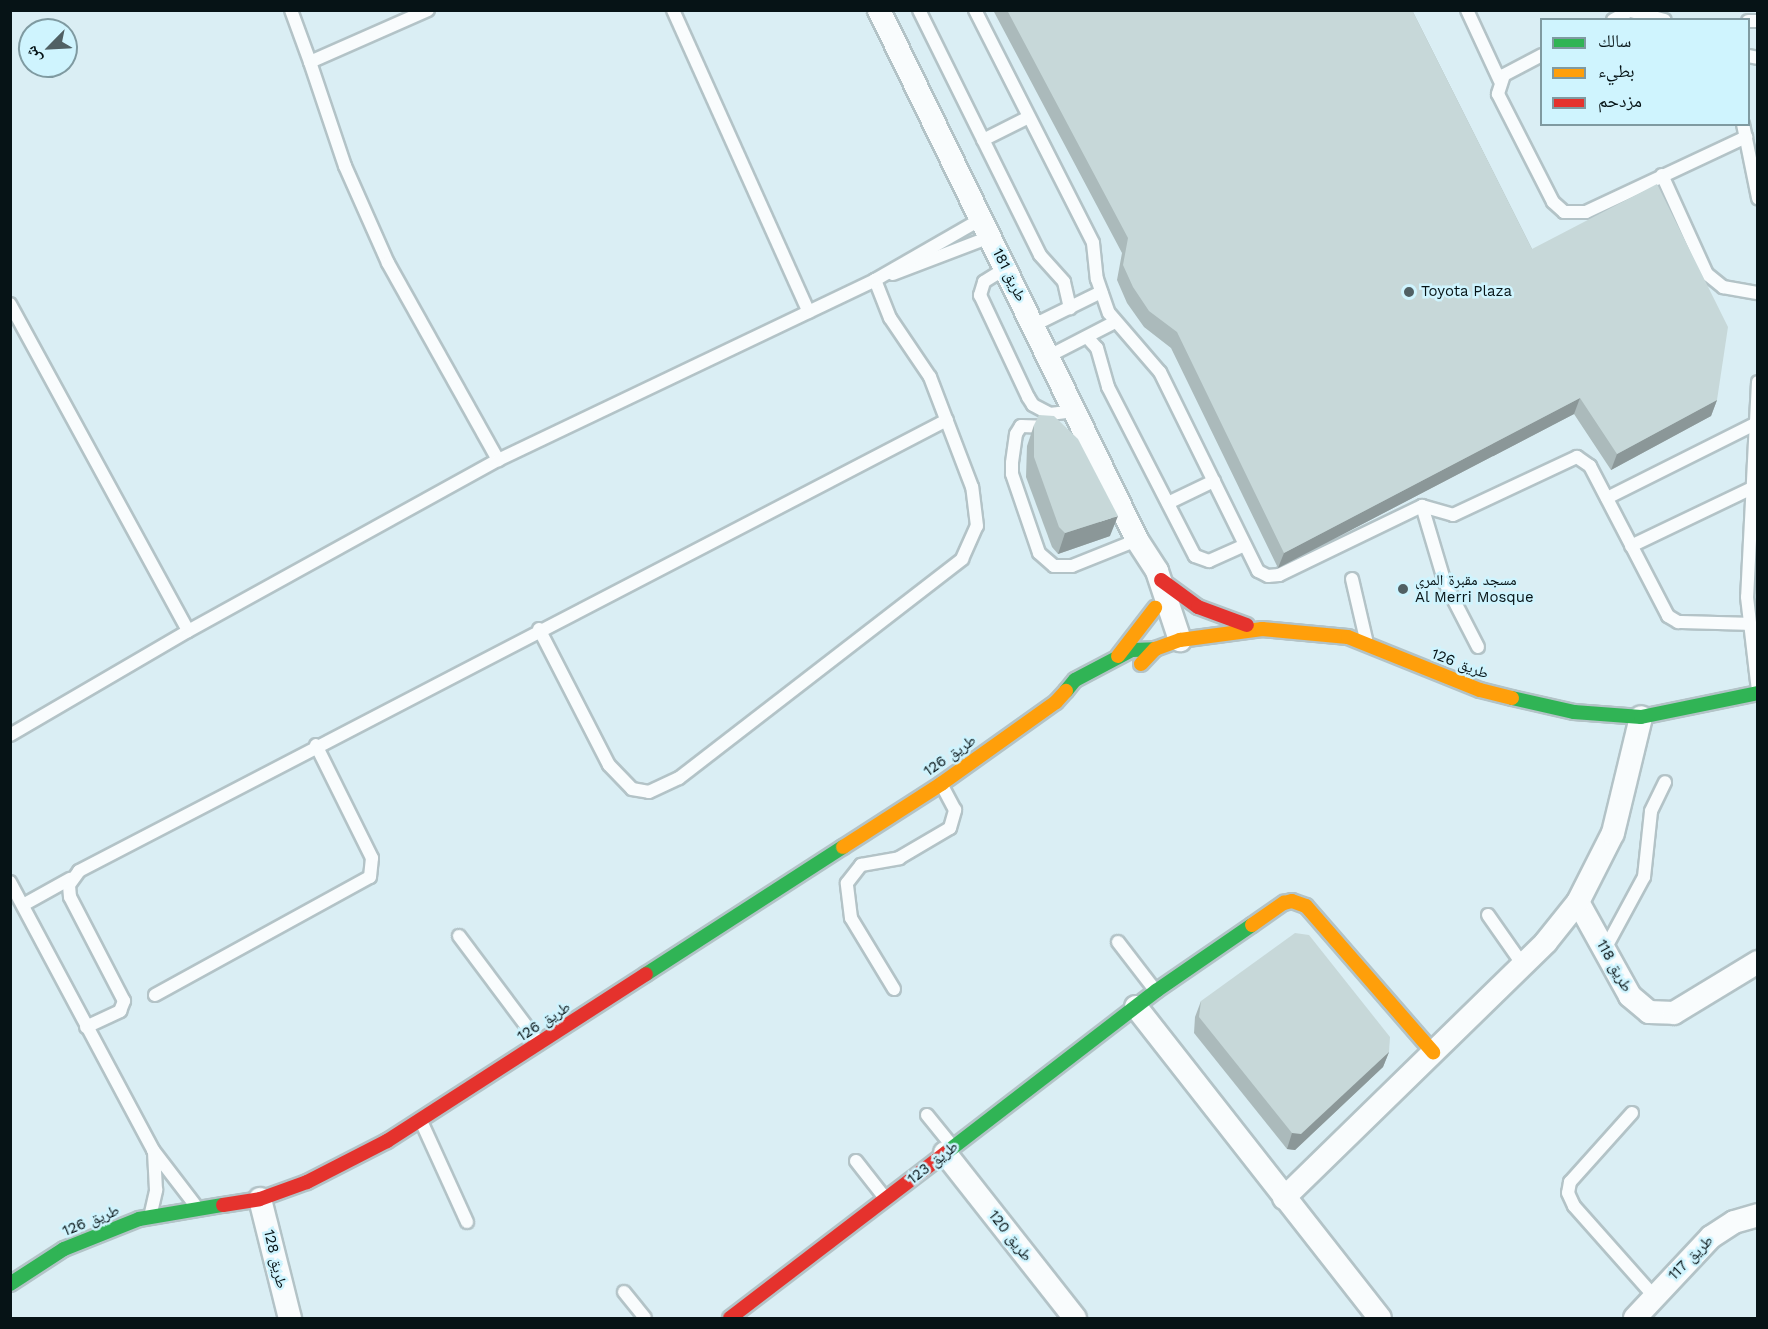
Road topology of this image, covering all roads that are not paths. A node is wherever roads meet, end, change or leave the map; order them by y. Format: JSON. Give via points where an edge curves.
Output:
{"nodes":[{"id":1,"x":291,"y":10,"type":"edge"},
{"id":2,"x":428,"y":10,"type":"edge"},
{"id":3,"x":674,"y":10,"type":"edge"},
{"id":4,"x":879,"y":10,"type":"edge"},
{"id":5,"x":919,"y":10,"type":"edge"},
{"id":6,"x":975,"y":10,"type":"edge"},
{"id":7,"x":1467,"y":10,"type":"edge"},
{"id":8,"x":1628,"y":11,"type":"edge"},
{"id":9,"x":1659,"y":16,"type":"edge"},
{"id":10,"x":1540,"y":56,"type":"edge"},
{"id":11,"x":310,"y":62,"type":"junction"},
{"id":12,"x":1500,"y":81,"type":"junction"},
{"id":13,"x":1029,"y":117,"type":"junction"},
{"id":14,"x":1743,"y":126,"type":"edge"},
{"id":15,"x":1746,"y":137,"type":"junction"},
{"id":16,"x":983,"y":140,"type":"junction"},
{"id":17,"x":1662,"y":175,"type":"junction"},
{"id":18,"x":1758,"y":198,"type":"edge"},
{"id":19,"x":986,"y":228,"type":"junction"},
{"id":20,"x":1006,"y":268,"type":"junction"},
{"id":21,"x":874,"y":280,"type":"junction"},
{"id":22,"x":1101,"y":292,"type":"junction"},
{"id":23,"x":1758,"y":293,"type":"edge"},
{"id":24,"x":10,"y":304,"type":"edge"},
{"id":25,"x":1070,"y":308,"type":"junction"},
{"id":26,"x":809,"y":312,"type":"junction"},
{"id":27,"x":1115,"y":322,"type":"junction"},
{"id":28,"x":1034,"y":325,"type":"junction"},
{"id":29,"x":1087,"y":337,"type":"junction"},
{"id":30,"x":1049,"y":356,"type":"junction"},
{"id":31,"x":1758,"y":382,"type":"edge"},
{"id":32,"x":1076,"y":411,"type":"junction"},
{"id":33,"x":947,"y":420,"type":"junction"},
{"id":34,"x":1755,"y":423,"type":"junction"},
{"id":35,"x":1087,"y":434,"type":"junction"},
{"id":36,"x":498,"y":460,"type":"junction"},
{"id":37,"x":1214,"y":481,"type":"junction"},
{"id":38,"x":1752,"y":488,"type":"junction"},
{"id":39,"x":1606,"y":498,"type":"junction"},
{"id":40,"x":1168,"y":503,"type":"junction"},
{"id":41,"x":1422,"y":506,"type":"junction"},
{"id":42,"x":1137,"y":540,"type":"junction"},
{"id":43,"x":1245,"y":545,"type":"junction"},
{"id":44,"x":1631,"y":546,"type":"junction"},
{"id":45,"x":1352,"y":579,"type":"dead end"},
{"id":46,"x":1161,"y":580,"type":"junction"},
{"id":47,"x":1155,"y":608,"type":"junction"},
{"id":48,"x":1748,"y":624,"type":"junction"},
{"id":49,"x":539,"y":629,"type":"junction"},
{"id":50,"x":1262,"y":629,"type":"junction"},
{"id":51,"x":188,"y":631,"type":"junction"},
{"id":52,"x":1367,"y":643,"type":"junction"},
{"id":53,"x":1166,"y":645,"type":"junction"},
{"id":54,"x":1478,"y":647,"type":"dead end"},
{"id":55,"x":1754,"y":655,"type":"edge"},
{"id":56,"x":1118,"y":656,"type":"junction"},
{"id":57,"x":1127,"y":672,"type":"dead end"},
{"id":58,"x":1758,"y":692,"type":"edge"},
{"id":59,"x":1083,"y":696,"type":"dead end"},
{"id":60,"x":1056,"y":702,"type":"junction"},
{"id":61,"x":1641,"y":717,"type":"junction"},
{"id":62,"x":10,"y":735,"type":"edge"},
{"id":63,"x":316,"y":745,"type":"junction"},
{"id":64,"x":1665,"y":782,"type":"dead end"},
{"id":65,"x":941,"y":784,"type":"junction"},
{"id":66,"x":70,"y":879,"type":"junction"},
{"id":67,"x":10,"y":882,"type":"edge"},
{"id":68,"x":1578,"y":902,"type":"junction"},
{"id":69,"x":23,"y":905,"type":"junction"},
{"id":70,"x":1488,"y":915,"type":"dead end"},
{"id":71,"x":459,"y":936,"type":"dead end"},
{"id":72,"x":1118,"y":942,"type":"dead end"},
{"id":73,"x":1605,"y":949,"type":"junction"},
{"id":74,"x":1758,"y":962,"type":"edge"},
{"id":75,"x":1522,"y":965,"type":"junction"},
{"id":76,"x":894,"y":989,"type":"dead end"},
{"id":77,"x":1156,"y":991,"type":"junction"},
{"id":78,"x":155,"y":995,"type":"dead end"},
{"id":79,"x":1136,"y":1008,"type":"junction"},
{"id":80,"x":86,"y":1027,"type":"junction"},
{"id":81,"x":540,"y":1045,"type":"junction"},
{"id":82,"x":1433,"y":1052,"type":"junction"},
{"id":83,"x":1632,"y":1113,"type":"dead end"},
{"id":84,"x":927,"y":1115,"type":"dead end"},
{"id":85,"x":420,"y":1120,"type":"junction"},
{"id":86,"x":153,"y":1150,"type":"junction"},
{"id":87,"x":949,"y":1150,"type":"junction"},
{"id":88,"x":856,"y":1161,"type":"dead end"},
{"id":89,"x":1284,"y":1198,"type":"junction"},
{"id":90,"x":260,"y":1199,"type":"junction"},
{"id":91,"x":886,"y":1199,"type":"junction"},
{"id":92,"x":197,"y":1208,"type":"junction"},
{"id":93,"x":1758,"y":1215,"type":"edge"},
{"id":94,"x":150,"y":1217,"type":"junction"},
{"id":95,"x":467,"y":1222,"type":"dead end"},
{"id":96,"x":10,"y":1284,"type":"edge"},
{"id":97,"x":624,"y":1292,"type":"dead end"},
{"id":98,"x":1654,"y":1296,"type":"junction"},
{"id":99,"x":290,"y":1318,"type":"edge"},
{"id":100,"x":645,"y":1318,"type":"edge"},
{"id":101,"x":730,"y":1318,"type":"edge"},
{"id":102,"x":1075,"y":1318,"type":"edge"},
{"id":103,"x":1380,"y":1318,"type":"edge"},
{"id":104,"x":1635,"y":1318,"type":"edge"}],
"edges":[{"from":1,"to":11,"type":"lane"},
{"from":2,"to":11,"type":"lane"},
{"from":3,"to":26,"type":"lane"},
{"from":4,"to":19,"type":"street","name":"طريق 181"},
{"from":5,"to":16,"type":"lane"},
{"from":6,"to":13,"type":"lane"},
{"from":7,"to":12,"type":"lane"},
{"from":8,"to":9,"type":"lane"},
{"from":10,"to":12,"type":"lane","via":[[1509,71]]},
{"from":11,"to":36,"type":"lane","via":[[345,166],[388,263]]},
{"from":12,"to":17,"type":"lane","via":[[1500,100],[1553,201],[1563,212],[1586,212]]},
{"from":13,"to":16,"type":"lane"},
{"from":13,"to":22,"type":"lane","via":[[1093,243]]},
{"from":14,"to":15,"type":"lane"},
{"from":15,"to":17,"type":"lane"},
{"from":15,"to":18,"type":"lane"},
{"from":16,"to":25,"type":"lane","via":[[1040,255],[1064,282]]},
{"from":17,"to":23,"type":"lane","via":[[1707,274],[1723,288]]},
{"from":19,"to":20,"type":"street","name":"طريق 181"},
{"from":19,"to":21,"type":"lane"},
{"from":19,"to":21,"type":"lane"},
{"from":20,"to":28,"type":"street","name":"طريق 181"},
{"from":20,"to":32,"type":"lane","via":[[984,282],[980,295],[1028,397],[1033,405],[1050,414]]},
{"from":21,"to":26,"type":"lane"},
{"from":21,"to":33,"type":"lane","via":[[890,318],[930,377]]},
{"from":22,"to":25,"type":"lane"},
{"from":22,"to":27,"type":"lane"},
{"from":24,"to":51,"type":"lane"},
{"from":25,"to":28,"type":"lane"},
{"from":26,"to":36,"type":"lane"},
{"from":27,"to":29,"type":"lane"},
{"from":27,"to":37,"type":"lane","via":[[1160,372]]},
{"from":28,"to":30,"type":"street","name":"طريق 181"},
{"from":29,"to":30,"type":"lane"},
{"from":29,"to":40,"type":"lane","via":[[1097,348],[1108,387]]},
{"from":30,"to":32,"type":"street","name":"طريق 181"},
{"from":31,"to":34,"type":"lane"},
{"from":32,"to":35,"type":"street","name":"طريق 181"},
{"from":33,"to":49,"type":"lane"},
{"from":33,"to":49,"type":"lane","via":[[976,507],[974,535],[962,559],[665,788],[641,791],[618,779]]},
{"from":34,"to":38,"type":"lane"},
{"from":34,"to":39,"type":"lane"},
{"from":35,"to":42,"type":"street","name":"طريق 181"},
{"from":35,"to":42,"type":"lane","via":[[1029,424],[1021,426],[1016,434],[1012,474],[1039,553],[1054,566],[1072,566]]},
{"from":36,"to":51,"type":"lane"},
{"from":37,"to":40,"type":"lane"},
{"from":37,"to":43,"type":"lane"},
{"from":38,"to":44,"type":"lane"},
{"from":38,"to":48,"type":"lane"},
{"from":39,"to":41,"type":"lane","via":[[1587,461],[1577,457],[1453,515]]},
{"from":39,"to":44,"type":"lane"},
{"from":40,"to":43,"type":"lane","via":[[1199,560],[1214,560]]},
{"from":41,"to":43,"type":"lane","via":[[1274,576],[1258,571]]},
{"from":41,"to":54,"type":"lane","via":[[1445,583]]},
{"from":42,"to":46,"type":"street","name":"طريق 181"},
{"from":42,"to":47,"type":"street","name":"طريق 181"},
{"from":44,"to":48,"type":"lane","via":[[1668,616],[1684,622]]},
{"from":45,"to":52,"type":"lane"},
{"from":46,"to":50,"type":"street","via":[[1198,607]]},
{"from":46,"to":53,"type":"street","name":"طريق 181"},
{"from":47,"to":53,"type":"street","name":"طريق 181"},
{"from":47,"to":56,"type":"street"},
{"from":48,"to":55,"type":"lane"},
{"from":49,"to":63,"type":"lane"},
{"from":50,"to":52,"type":"street","name":"طريق 126","via":[[1336,634]]},
{"from":50,"to":53,"type":"street","name":"طريق 126"},
{"from":51,"to":62,"type":"lane"},
{"from":52,"to":61,"type":"street","name":"طريق 126","via":[[1506,698],[1574,712]]},
{"from":53,"to":56,"type":"street","name":"طريق 126"},
{"from":53,"to":57,"type":"street"},
{"from":55,"to":58,"type":"lane"},
{"from":56,"to":60,"type":"street","name":"طريق 126","via":[[1074,680]]},
{"from":58,"to":61,"type":"street","name":"طريق 126"},
{"from":59,"to":60,"type":"street","name":"طريق 126"},
{"from":60,"to":65,"type":"street","name":"طريق 126"},
{"from":61,"to":68,"type":"street","via":[[1612,833]]},
{"from":63,"to":66,"type":"lane"},
{"from":63,"to":78,"type":"lane","via":[[372,858],[370,877]]},
{"from":64,"to":73,"type":"lane","via":[[1651,811],[1644,877]]},
{"from":65,"to":76,"type":"lane","via":[[955,810],[950,828],[899,858],[861,865],[847,883],[851,918]]},
{"from":65,"to":81,"type":"street","name":"طريق 126"},
{"from":66,"to":69,"type":"lane"},
{"from":66,"to":80,"type":"lane","via":[[70,897],[124,1001],[120,1011]]},
{"from":67,"to":69,"type":"lane"},
{"from":68,"to":73,"type":"street","name":"طريق 118"},
{"from":68,"to":75,"type":"street"},
{"from":69,"to":80,"type":"lane"},
{"from":70,"to":75,"type":"lane"},
{"from":71,"to":81,"type":"lane"},
{"from":72,"to":77,"type":"lane"},
{"from":73,"to":74,"type":"street","name":"طريق 118","via":[[1635,1002],[1657,1014],[1681,1009]]},
{"from":75,"to":82,"type":"street"},
{"from":77,"to":79,"type":"street","name":"طريق 123"},
{"from":77,"to":82,"type":"street","name":"طريق 123","via":[[1292,901],[1306,906]]},
{"from":79,"to":87,"type":"street","name":"طريق 123"},
{"from":79,"to":89,"type":"street"},
{"from":80,"to":86,"type":"lane"},
{"from":81,"to":85,"type":"street","name":"طريق 126"},
{"from":82,"to":89,"type":"street"},
{"from":83,"to":98,"type":"lane","via":[[1570,1182],[1568,1193],[1574,1206]]},
{"from":84,"to":87,"type":"lane"},
{"from":85,"to":90,"type":"street","name":"طريق 126","via":[[308,1182]]},
{"from":85,"to":95,"type":"lane"},
{"from":86,"to":92,"type":"lane"},
{"from":86,"to":94,"type":"lane","via":[[156,1190]]},
{"from":87,"to":91,"type":"street","name":"طريق 123"},
{"from":87,"to":102,"type":"street","name":"طريق 120"},
{"from":88,"to":91,"type":"lane"},
{"from":89,"to":103,"type":"street"},
{"from":90,"to":92,"type":"street","name":"طريق 126"},
{"from":90,"to":99,"type":"street","name":"طريق 128"},
{"from":91,"to":101,"type":"street","name":"طريق 123"},
{"from":92,"to":94,"type":"street","name":"طريق 126"},
{"from":93,"to":98,"type":"street","name":"طريق 117","via":[[1734,1222],[1711,1237]]},
{"from":94,"to":96,"type":"street","name":"طريق 126","via":[[64,1249]]},
{"from":97,"to":100,"type":"lane"},
{"from":98,"to":104,"type":"street","name":"طريق 117"}]}
